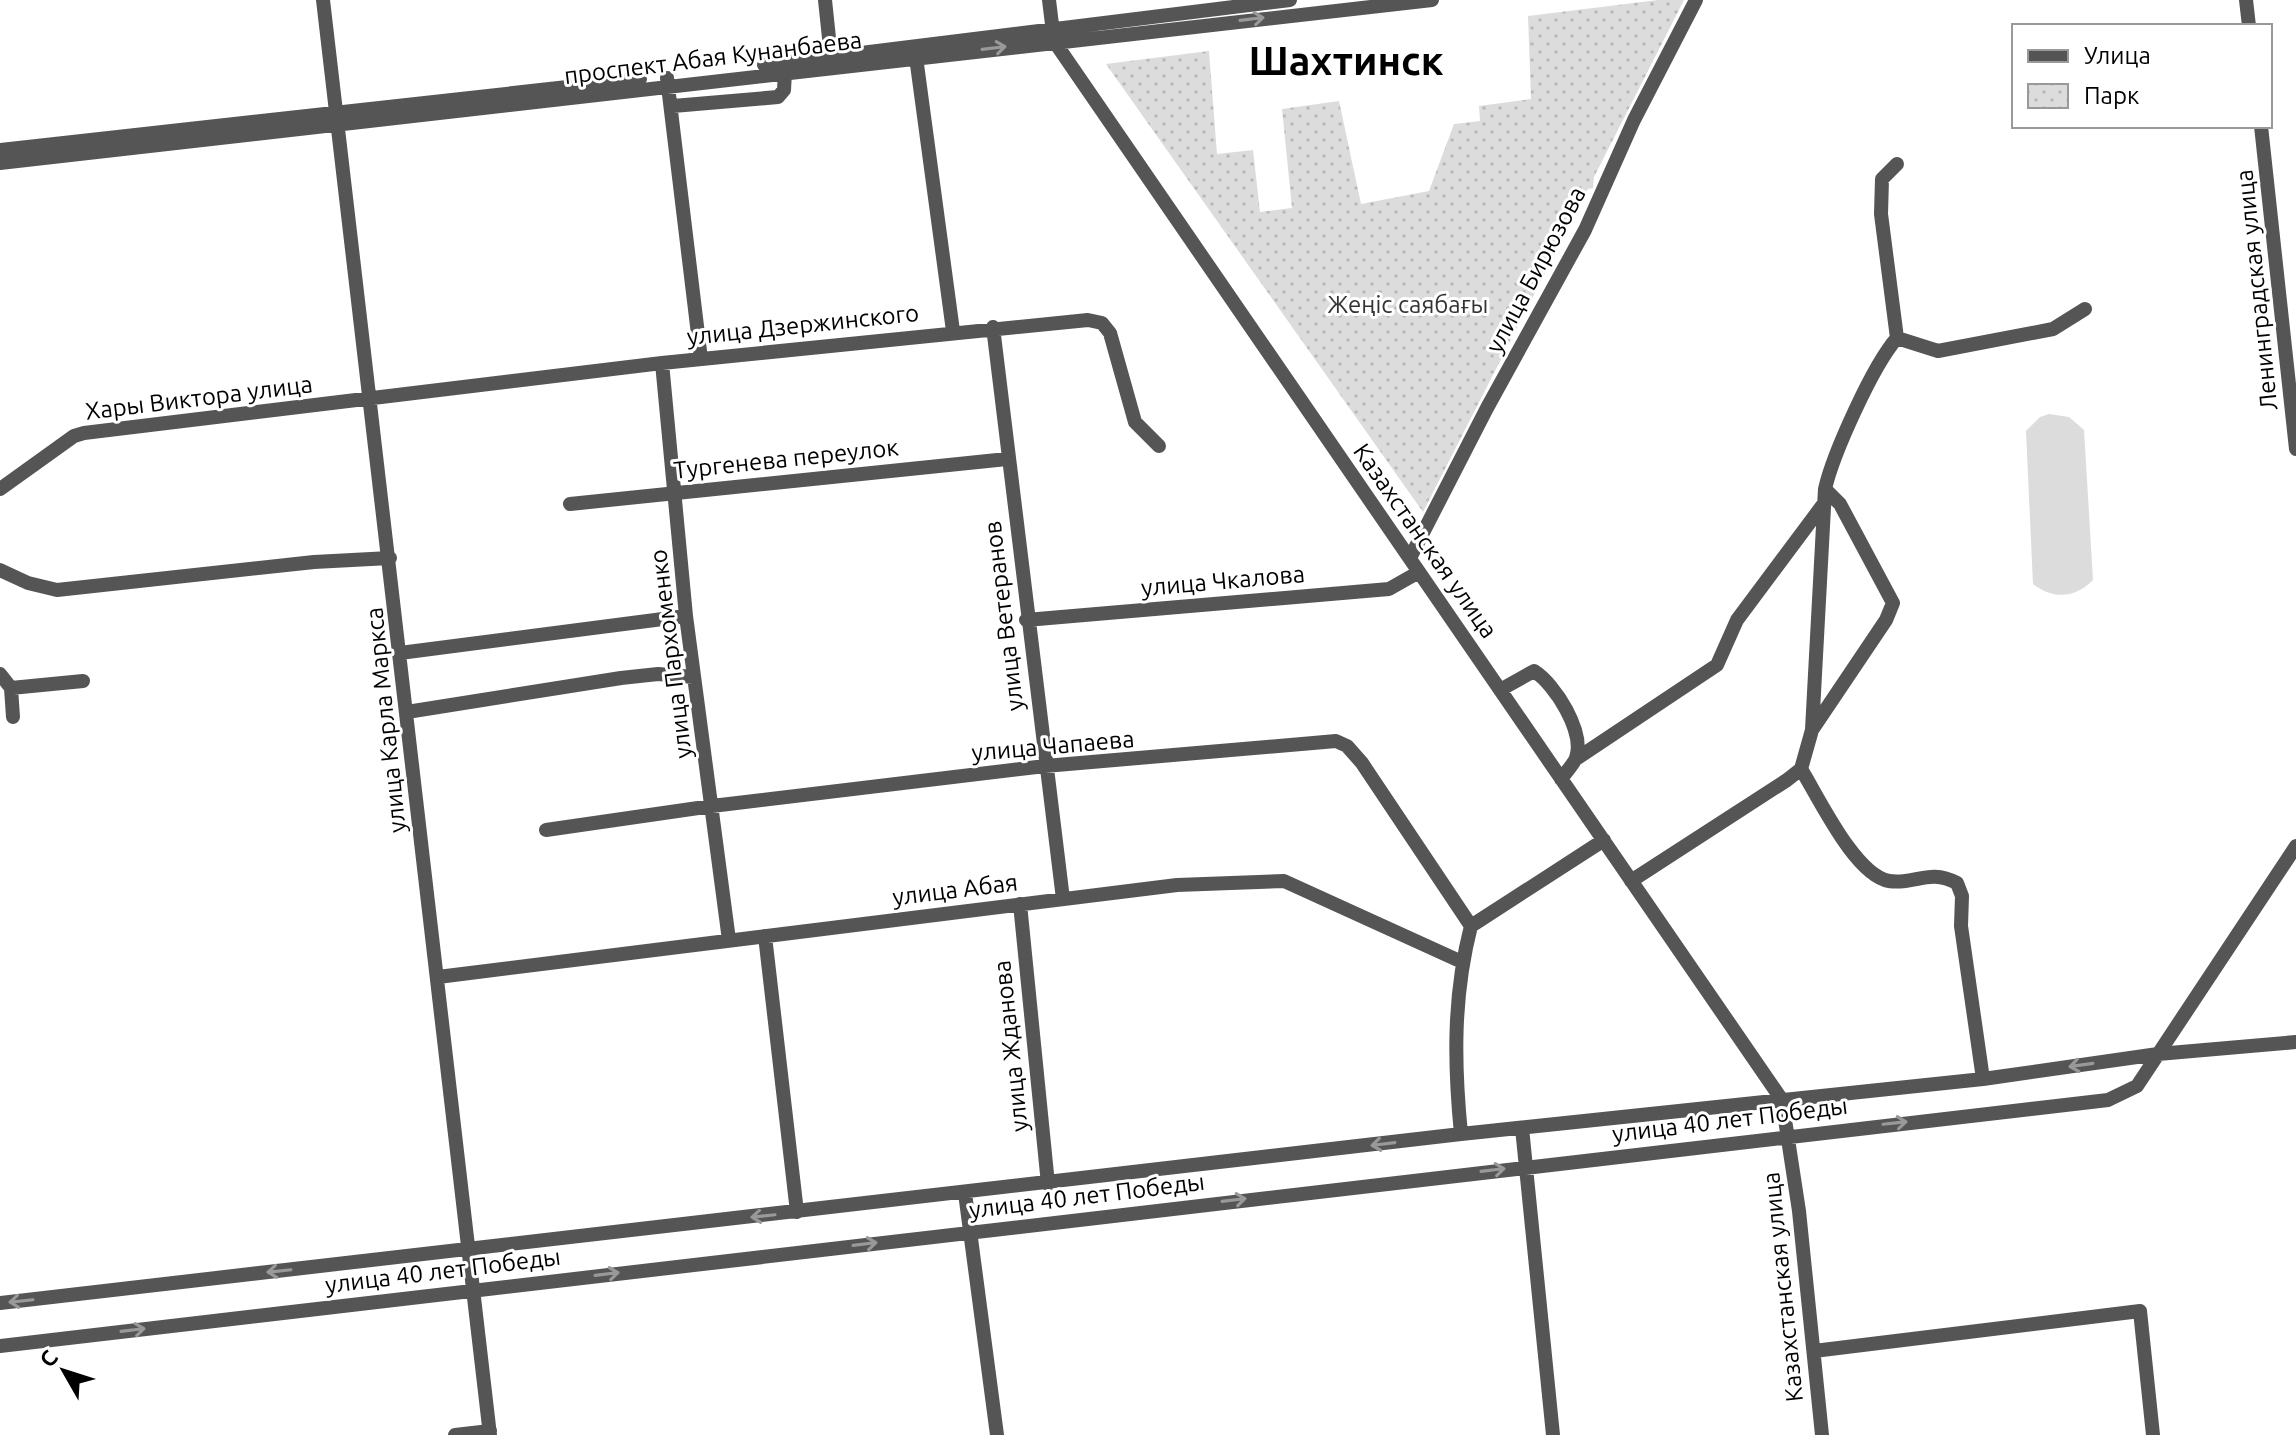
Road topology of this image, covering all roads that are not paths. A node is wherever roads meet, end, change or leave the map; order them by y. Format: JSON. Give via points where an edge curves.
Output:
{"nodes":[{"id":1,"x":323,"y":0,"type":"edge"},
{"id":2,"x":825,"y":0,"type":"edge"},
{"id":3,"x":1049,"y":0,"type":"edge"},
{"id":4,"x":1290,"y":0,"type":"edge"},
{"id":5,"x":1432,"y":0,"type":"edge"},
{"id":6,"x":1696,"y":0,"type":"edge"},
{"id":7,"x":2246,"y":0,"type":"edge"},
{"id":8,"x":1358,"y":3,"type":"edge"},
{"id":9,"x":2249,"y":24,"type":"edge"},
{"id":10,"x":1053,"y":34,"type":"junction"},
{"id":11,"x":831,"y":57,"type":"junction"},
{"id":12,"x":916,"y":57,"type":"junction"},
{"id":13,"x":785,"y":72,"type":"junction"},
{"id":14,"x":668,"y":81,"type":"junction"},
{"id":15,"x":673,"y":106,"type":"junction"},
{"id":16,"x":336,"y":118,"type":"junction"},
{"id":17,"x":2261,"y":128,"type":"edge"},
{"id":18,"x":0,"y":150,"type":"edge"},
{"id":19,"x":0,"y":163,"type":"edge"},
{"id":20,"x":1897,"y":164,"type":"dead end"},
{"id":21,"x":2085,"y":309,"type":"dead end"},
{"id":22,"x":993,"y":327,"type":"junction"},
{"id":23,"x":953,"y":331,"type":"junction"},
{"id":24,"x":1897,"y":338,"type":"junction"},
{"id":25,"x":701,"y":359,"type":"junction"},
{"id":26,"x":662,"y":363,"type":"junction"},
{"id":27,"x":371,"y":396,"type":"junction"},
{"id":28,"x":1159,"y":446,"type":"dead end"},
{"id":29,"x":2296,"y":449,"type":"edge"},
{"id":30,"x":1007,"y":459,"type":"junction"},
{"id":31,"x":0,"y":489,"type":"edge"},
{"id":32,"x":1825,"y":489,"type":"junction"},
{"id":33,"x":675,"y":492,"type":"junction"},
{"id":34,"x":570,"y":504,"type":"dead end"},
{"id":35,"x":1822,"y":506,"type":"junction"},
{"id":36,"x":390,"y":558,"type":"junction"},
{"id":37,"x":1410,"y":558,"type":"junction"},
{"id":38,"x":0,"y":570,"type":"edge"},
{"id":39,"x":1419,"y":572,"type":"junction"},
{"id":40,"x":686,"y":616,"type":"junction"},
{"id":41,"x":1026,"y":620,"type":"junction"},
{"id":42,"x":400,"y":653,"type":"junction"},
{"id":43,"x":0,"y":674,"type":"edge"},
{"id":44,"x":693,"y":677,"type":"junction"},
{"id":45,"x":83,"y":681,"type":"dead end"},
{"id":46,"x":11,"y":688,"type":"junction"},
{"id":47,"x":1500,"y":690,"type":"junction"},
{"id":48,"x":407,"y":712,"type":"junction"},
{"id":49,"x":13,"y":717,"type":"dead end"},
{"id":50,"x":1812,"y":730,"type":"junction"},
{"id":51,"x":1576,"y":759,"type":"junction"},
{"id":52,"x":1045,"y":766,"type":"junction"},
{"id":53,"x":1801,"y":769,"type":"junction"},
{"id":54,"x":1561,"y":779,"type":"junction"},
{"id":55,"x":712,"y":806,"type":"junction"},
{"id":56,"x":546,"y":830,"type":"dead end"},
{"id":57,"x":1604,"y":840,"type":"junction"},
{"id":58,"x":2296,"y":846,"type":"edge"},
{"id":59,"x":1631,"y":881,"type":"junction"},
{"id":60,"x":1063,"y":899,"type":"junction"},
{"id":61,"x":1020,"y":904,"type":"junction"},
{"id":62,"x":1471,"y":926,"type":"junction"},
{"id":63,"x":765,"y":936,"type":"junction"},
{"id":64,"x":729,"y":940,"type":"junction"},
{"id":65,"x":1462,"y":962,"type":"junction"},
{"id":66,"x":438,"y":977,"type":"junction"},
{"id":67,"x":2296,"y":1042,"type":"edge"},
{"id":68,"x":2158,"y":1054,"type":"junction"},
{"id":69,"x":1983,"y":1079,"type":"junction"},
{"id":70,"x":1782,"y":1100,"type":"junction"},
{"id":71,"x":1522,"y":1128,"type":"junction"},
{"id":72,"x":1461,"y":1134,"type":"junction"},
{"id":73,"x":1789,"y":1135,"type":"junction"},
{"id":74,"x":1525,"y":1166,"type":"junction"},
{"id":75,"x":1048,"y":1184,"type":"junction"},
{"id":76,"x":965,"y":1193,"type":"junction"},
{"id":77,"x":797,"y":1212,"type":"junction"},
{"id":78,"x":969,"y":1232,"type":"junction"},
{"id":79,"x":468,"y":1250,"type":"junction"},
{"id":80,"x":474,"y":1290,"type":"junction"},
{"id":81,"x":0,"y":1303,"type":"edge"},
{"id":82,"x":0,"y":1346,"type":"edge"},
{"id":83,"x":1814,"y":1351,"type":"junction"},
{"id":84,"x":490,"y":1433,"type":"edge"},
{"id":85,"x":455,"y":1435,"type":"edge"},
{"id":86,"x":997,"y":1435,"type":"edge"},
{"id":87,"x":1553,"y":1435,"type":"edge"},
{"id":88,"x":1822,"y":1435,"type":"edge"},
{"id":89,"x":2153,"y":1435,"type":"edge"}],
"edges":[{"from":1,"to":16,"type":"street","name":"улица Карла Маркса"},
{"from":2,"to":11,"type":"street"},
{"from":3,"to":10,"type":"street","name":"Казахстанская улица"},
{"from":4,"to":10,"type":"street","name":"проспект Абая Кунанбаева"},
{"from":5,"to":8,"type":"street","name":"проспект Абая Кунанбаева"},
{"from":6,"to":37,"type":"street","name":"улица Бирюзова","via":[[1585,230]]},
{"from":7,"to":9,"type":"street"},
{"from":10,"to":8,"type":"street","name":"проспект Абая Кунанбаева","one_way":true},
{"from":10,"to":11,"type":"street","name":"проспект Абая Кунанбаева"},
{"from":12,"to":10,"type":"street","name":"проспект Абая Кунанбаева","one_way":true},
{"from":10,"to":37,"type":"street","name":"Казахстанская улица"},
{"from":11,"to":14,"type":"street","name":"проспект Абая Кунанбаева"},
{"from":12,"to":13,"type":"street","name":"проспект Абая Кунанбаева"},
{"from":12,"to":23,"type":"street"},
{"from":13,"to":14,"type":"street","name":"проспект Абая Кунанбаева"},
{"from":13,"to":15,"type":"street","via":[[778,97]]},
{"from":14,"to":15,"type":"street"},
{"from":14,"to":16,"type":"street","name":"проспект Абая Кунанбаева"},
{"from":15,"to":25,"type":"street"},
{"from":16,"to":18,"type":"street","name":"проспект Абая Кунанбаева"},
{"from":16,"to":19,"type":"street","name":"проспект Абая Кунанбаева"},
{"from":16,"to":27,"type":"street","name":"улица Карла Маркса"},
{"from":17,"to":29,"type":"street","name":"Ленинградская улица"},
{"from":20,"to":24,"type":"street","via":[[1882,179],[1881,214]]},
{"from":21,"to":24,"type":"street","via":[[2053,329],[1938,351]]},
{"from":22,"to":23,"type":"street","name":"улица Дзержинского"},
{"from":22,"to":28,"type":"street","name":"улица Дзержинского","via":[[1102,323],[1110,333],[1135,422]]},
{"from":22,"to":30,"type":"street","name":"улица Ветеранов"},
{"from":23,"to":25,"type":"street","name":"улица Дзержинского"},
{"from":24,"to":32,"type":"street","via":[[1832,462]]},
{"from":25,"to":26,"type":"street","name":"улица Дзержинского"},
{"from":26,"to":27,"type":"street","name":"улица Дзержинского"},
{"from":26,"to":33,"type":"street","name":"улица Пархоменко"},
{"from":27,"to":31,"type":"street","name":"Хары Виктора улица","via":[[84,433]]},
{"from":27,"to":36,"type":"street","name":"улица Карла Маркса"},
{"from":30,"to":33,"type":"street","name":"Тургенева переулок"},
{"from":30,"to":41,"type":"street","name":"улица Ветеранов"},
{"from":32,"to":35,"type":"street"},
{"from":32,"to":50,"type":"street","via":[[1840,504],[1893,603]]},
{"from":33,"to":34,"type":"street","name":"Тургенева переулок"},
{"from":33,"to":40,"type":"street","name":"улица Пархоменко"},
{"from":35,"to":50,"type":"street"},
{"from":35,"to":51,"type":"street","via":[[1737,620],[1717,665]]},
{"from":36,"to":38,"type":"street","via":[[57,590]]},
{"from":36,"to":42,"type":"street","name":"улица Карла Маркса"},
{"from":37,"to":39,"type":"street","name":"Казахстанская улица"},
{"from":39,"to":41,"type":"street","name":"улица Чкалова","via":[[1389,589]]},
{"from":39,"to":47,"type":"street","name":"Казахстанская улица"},
{"from":40,"to":42,"type":"street"},
{"from":40,"to":44,"type":"street","name":"улица Пархоменко"},
{"from":41,"to":52,"type":"street","name":"улица Ветеранов"},
{"from":42,"to":48,"type":"street","name":"улица Карла Маркса"},
{"from":43,"to":46,"type":"street"},
{"from":44,"to":48,"type":"street","via":[[621,678]]},
{"from":44,"to":55,"type":"street","name":"улица Пархоменко"},
{"from":45,"to":46,"type":"street"},
{"from":46,"to":49,"type":"street"},
{"from":47,"to":51,"type":"street","via":[[1525,674],[1534,671],[1541,676],[1571,721],[1578,742]]},
{"from":47,"to":54,"type":"street","name":"Казахстанская улица"},
{"from":48,"to":66,"type":"street","name":"улица Карла Маркса"},
{"from":50,"to":53,"type":"street"},
{"from":51,"to":54,"type":"street"},
{"from":52,"to":55,"type":"street","name":"улица Чапаева"},
{"from":52,"to":60,"type":"street","name":"улица Ветеранов"},
{"from":52,"to":62,"type":"street","name":"улица Чапаева","via":[[1336,741],[1362,763]]},
{"from":53,"to":59,"type":"street"},
{"from":53,"to":69,"type":"street","via":[[1856,857],[1874,876],[1891,881],[1929,875],[1957,883]]},
{"from":54,"to":57,"type":"street","name":"Казахстанская улица"},
{"from":55,"to":56,"type":"street","name":"улица Чапаева"},
{"from":55,"to":64,"type":"street","name":"улица Пархоменко"},
{"from":57,"to":59,"type":"street","name":"Казахстанская улица"},
{"from":57,"to":62,"type":"street"},
{"from":58,"to":68,"type":"street"},
{"from":59,"to":70,"type":"street","name":"Казахстанская улица"},
{"from":60,"to":61,"type":"street","name":"улица Абая"},
{"from":60,"to":65,"type":"street","name":"улица Абая","via":[[1177,885],[1284,881]]},
{"from":61,"to":63,"type":"street","name":"улица Абая"},
{"from":61,"to":75,"type":"street","name":"улица Жданова"},
{"from":62,"to":65,"type":"street"},
{"from":63,"to":64,"type":"street","name":"улица Абая"},
{"from":63,"to":77,"type":"street"},
{"from":64,"to":66,"type":"street","name":"улица Абая"},
{"from":65,"to":72,"type":"street","via":[[1455,1036]]},
{"from":66,"to":79,"type":"street","name":"улица Карла Маркса"},
{"from":67,"to":68,"type":"street","name":"улица 40 лет Победы"},
{"from":68,"to":69,"type":"street","name":"улица 40 лет Победы","one_way":true},
{"from":73,"to":68,"type":"street","name":"улица 40 лет Победы","one_way":true,"via":[[2108,1100],[2137,1086]]},
{"from":69,"to":70,"type":"street","name":"улица 40 лет Победы"},
{"from":70,"to":71,"type":"street","name":"улица 40 лет Победы"},
{"from":70,"to":73,"type":"street","name":"Казахстанская улица"},
{"from":71,"to":72,"type":"street","name":"улица 40 лет Победы"},
{"from":71,"to":74,"type":"street"},
{"from":72,"to":75,"type":"street","name":"улица 40 лет Победы","one_way":true},
{"from":73,"to":74,"type":"street","name":"улица 40 лет Победы"},
{"from":73,"to":83,"type":"street","name":"Казахстанская улица"},
{"from":78,"to":74,"type":"street","name":"улица 40 лет Победы","one_way":true},
{"from":74,"to":87,"type":"street"},
{"from":75,"to":76,"type":"street","name":"улица 40 лет Победы"},
{"from":76,"to":77,"type":"street","name":"улица 40 лет Победы"},
{"from":76,"to":78,"type":"street"},
{"from":77,"to":79,"type":"street","name":"улица 40 лет Победы","one_way":true},
{"from":80,"to":78,"type":"street","name":"улица 40 лет Победы","one_way":true},
{"from":78,"to":86,"type":"street"},
{"from":79,"to":80,"type":"street","name":"улица Карла Маркса"},
{"from":79,"to":81,"type":"street","name":"улица 40 лет Победы","one_way":true},
{"from":82,"to":80,"type":"street","name":"улица 40 лет Победы","one_way":true},
{"from":80,"to":84,"type":"street","name":"улица Карла Маркса"},
{"from":83,"to":88,"type":"street","name":"Казахстанская улица"},
{"from":83,"to":89,"type":"street","via":[[2140,1311]]},
{"from":84,"to":85,"type":"street"}]}
